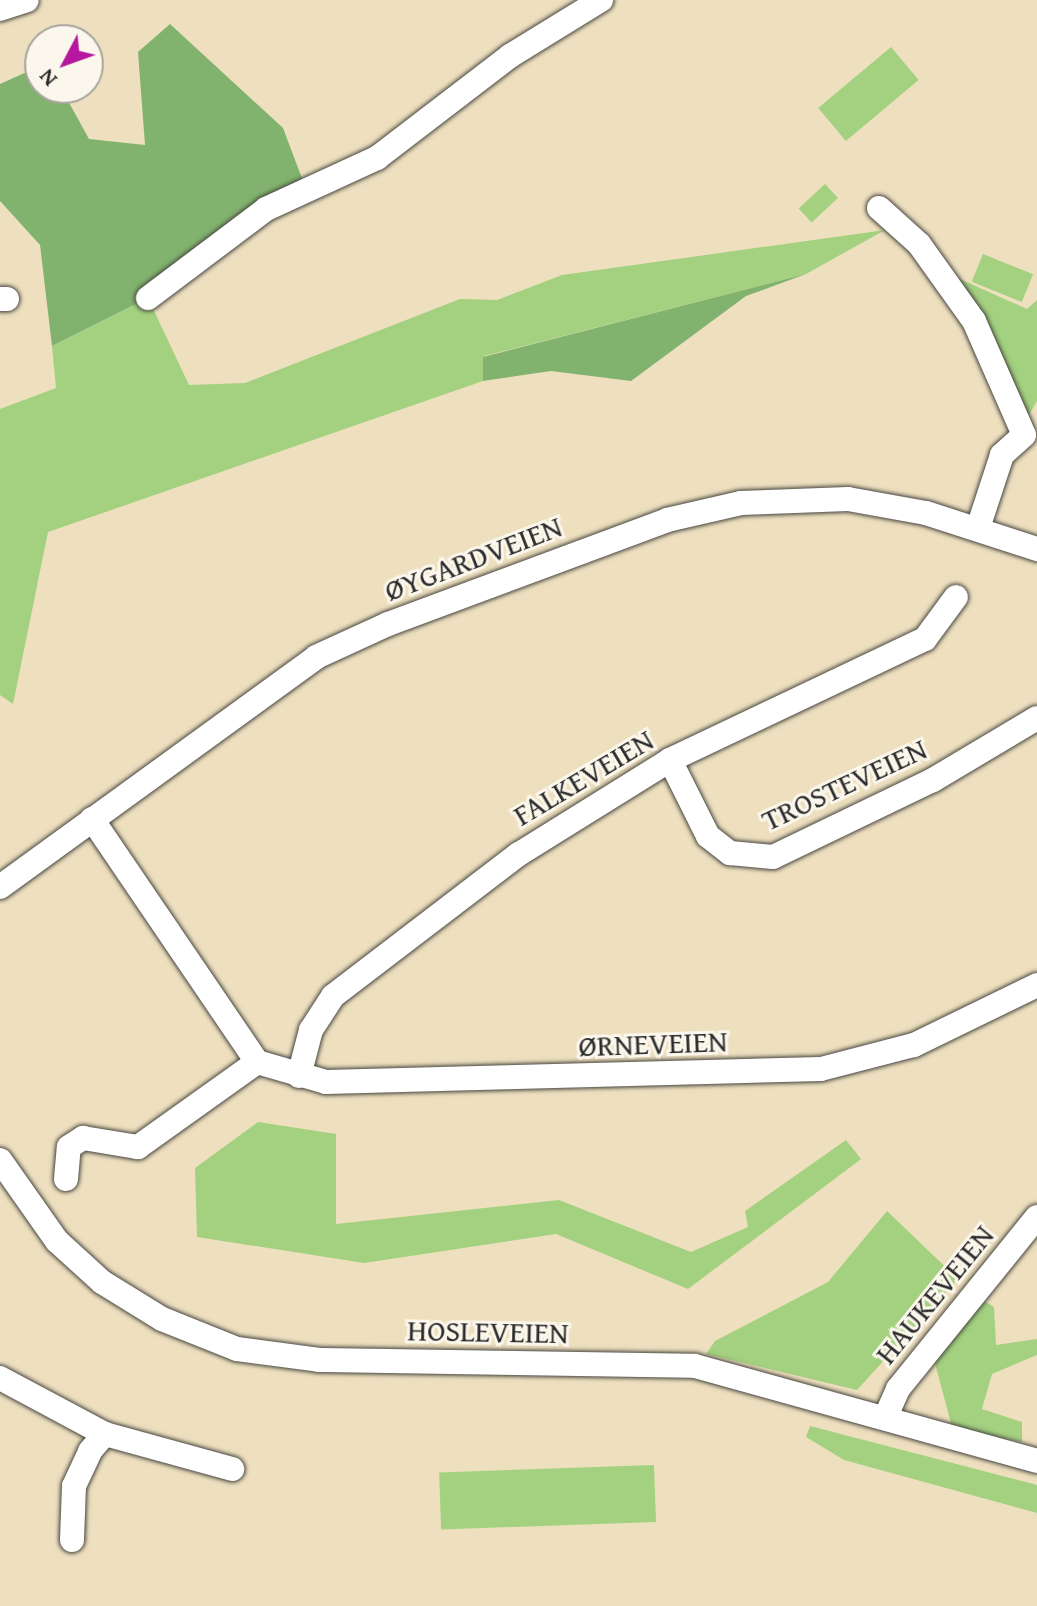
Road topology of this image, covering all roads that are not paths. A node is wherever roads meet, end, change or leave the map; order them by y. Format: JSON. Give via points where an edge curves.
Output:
{"nodes":[{"id":1,"x":27,"y":0,"type":"edge"},
{"id":2,"x":601,"y":0,"type":"edge"},
{"id":3,"x":0,"y":9,"type":"edge"},
{"id":4,"x":879,"y":208,"type":"dead end"},
{"id":5,"x":148,"y":298,"type":"dead end"},
{"id":6,"x":1030,"y":434,"type":"edge"},
{"id":7,"x":978,"y":528,"type":"junction"},
{"id":8,"x":1037,"y":549,"type":"edge"},
{"id":9,"x":956,"y":597,"type":"dead end"},
{"id":10,"x":1037,"y":718,"type":"edge"},
{"id":11,"x":670,"y":760,"type":"junction"},
{"id":12,"x":92,"y":819,"type":"junction"},
{"id":13,"x":0,"y":887,"type":"edge"},
{"id":14,"x":1037,"y":985,"type":"edge"},
{"id":15,"x":257,"y":1062,"type":"junction"},
{"id":16,"x":299,"y":1076,"type":"junction"},
{"id":17,"x":0,"y":1160,"type":"edge"},
{"id":18,"x":66,"y":1179,"type":"dead end"},
{"id":19,"x":1037,"y":1217,"type":"edge"},
{"id":20,"x":0,"y":1378,"type":"edge"},
{"id":21,"x":886,"y":1416,"type":"junction"},
{"id":22,"x":105,"y":1434,"type":"junction"},
{"id":23,"x":1037,"y":1461,"type":"edge"},
{"id":24,"x":232,"y":1469,"type":"dead end"},
{"id":25,"x":72,"y":1540,"type":"dead end"}],
"edges":[{"from":1,"to":3,"type":"street"},
{"from":2,"to":5,"type":"street","via":[[510,56],[377,158],[266,209]]},
{"from":4,"to":6,"type":"street","via":[[919,244],[974,321]]},
{"from":6,"to":7,"type":"street","via":[[1002,455]]},
{"from":7,"to":8,"type":"street","name":"ØYGARDVEIEN"},
{"from":7,"to":12,"type":"street","name":"ØYGARDVEIEN","via":[[878,503],[817,497],[741,503],[667,520],[402,619],[316,657]]},
{"from":9,"to":11,"type":"street","name":"FALKEVEIEN","via":[[925,639]]},
{"from":10,"to":11,"type":"street","name":"TROSTEVEIEN","via":[[933,780],[773,857],[730,853],[708,836]]},
{"from":11,"to":16,"type":"street","name":"FALKEVEIEN","via":[[519,854],[357,974],[318,1015]]},
{"from":12,"to":13,"type":"street","name":"ØYGARDVEIEN"},
{"from":12,"to":15,"type":"street"},
{"from":14,"to":16,"type":"street","name":"ØRNEVEIEN","via":[[914,1045],[821,1069],[372,1083]]},
{"from":15,"to":16,"type":"street","name":"ØRNEVEIEN"},
{"from":15,"to":18,"type":"street","via":[[138,1147],[83,1138],[69,1147]]},
{"from":17,"to":21,"type":"street","name":"HOSLEVEIEN","via":[[57,1241],[102,1282],[162,1319],[237,1349],[319,1360],[695,1366]]},
{"from":19,"to":21,"type":"street","name":"HAUKEVEIEN","via":[[898,1389]]},
{"from":20,"to":22,"type":"street"},
{"from":21,"to":23,"type":"street","name":"HOSLEVEIEN"},
{"from":22,"to":24,"type":"street"},
{"from":22,"to":25,"type":"street","via":[[90,1451],[74,1486]]}]}
